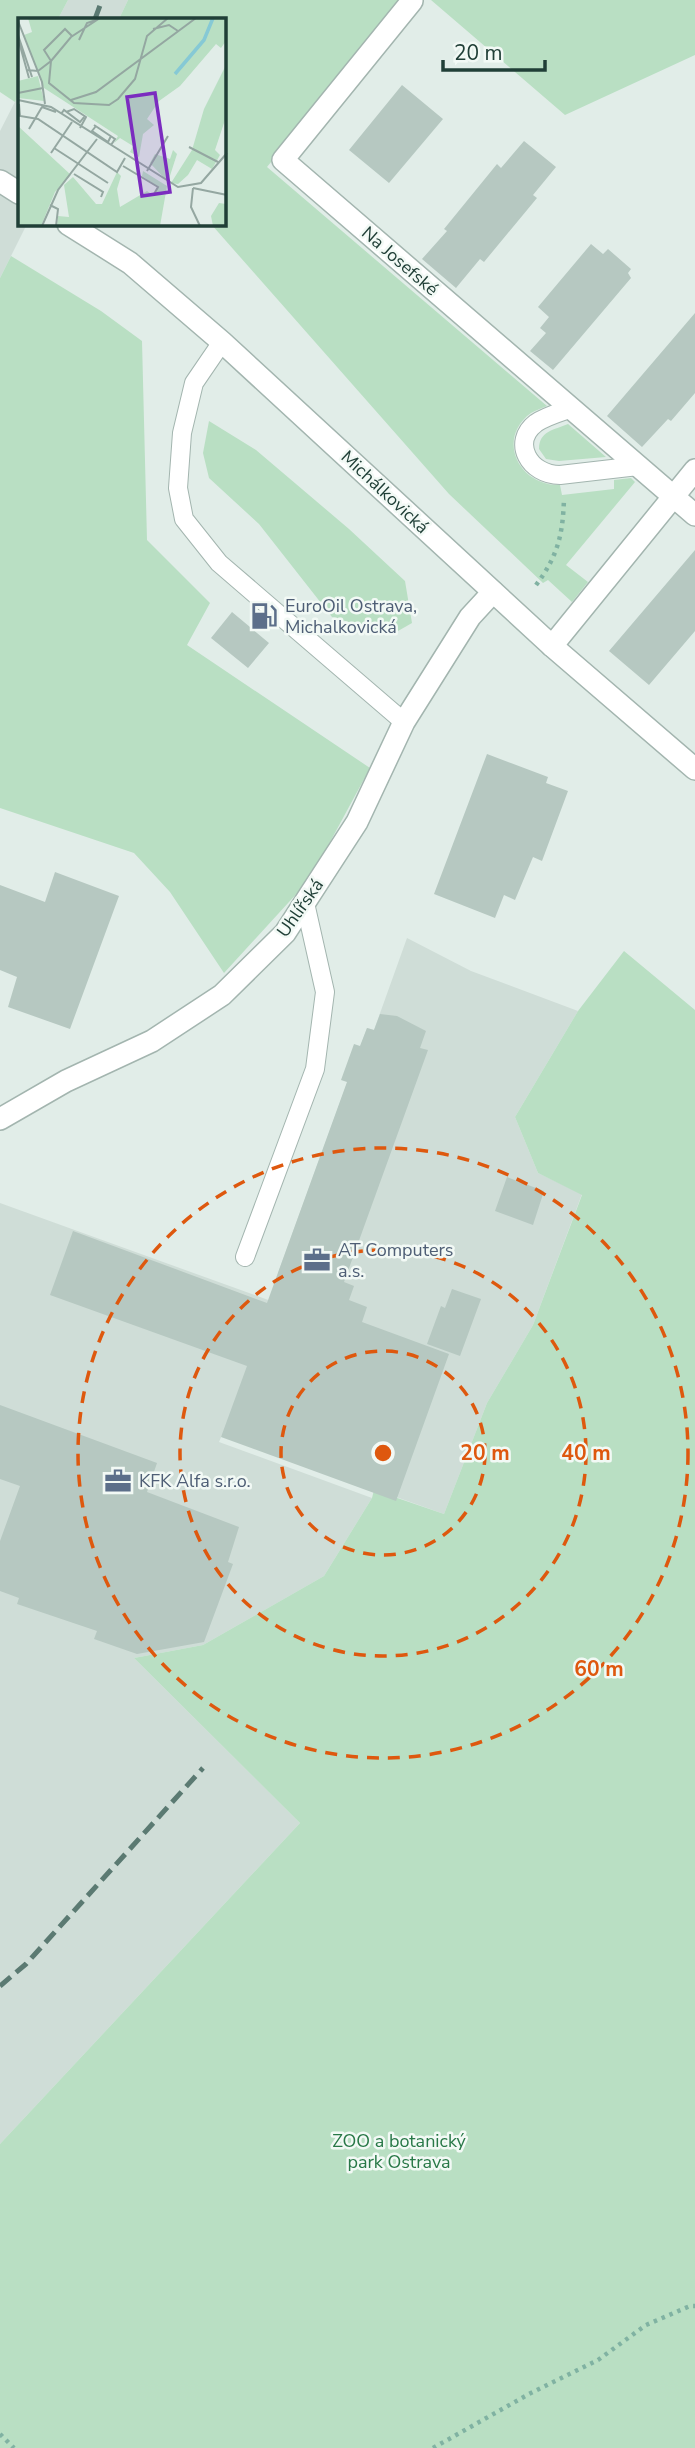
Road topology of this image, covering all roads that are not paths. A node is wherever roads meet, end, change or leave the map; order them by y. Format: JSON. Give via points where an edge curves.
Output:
{"nodes":[{"id":1,"x":412,"y":1,"type":"edge"},
{"id":2,"x":0,"y":181,"type":"edge"},
{"id":3,"x":18,"y":192,"type":"edge"},
{"id":4,"x":71,"y":226,"type":"edge"},
{"id":5,"x":222,"y":342,"type":"junction"},
{"id":6,"x":572,"y":408,"type":"junction"},
{"id":7,"x":638,"y":466,"type":"junction"},
{"id":8,"x":695,"y":470,"type":"edge"},
{"id":9,"x":673,"y":496,"type":"junction"},
{"id":10,"x":695,"y":515,"type":"edge"},
{"id":11,"x":493,"y":592,"type":"junction"},
{"id":12,"x":552,"y":646,"type":"junction"},
{"id":13,"x":404,"y":722,"type":"junction"},
{"id":14,"x":695,"y":769,"type":"edge"},
{"id":15,"x":305,"y":903,"type":"junction"},
{"id":16,"x":0,"y":1119,"type":"edge"},
{"id":17,"x":245,"y":1257,"type":"dead end"}],
"edges":[{"from":1,"to":6,"type":"street","name":"Na Josefské","via":[[283,160]]},
{"from":2,"to":3,"type":"street"},
{"from":4,"to":5,"type":"street","name":"Michálkovická","via":[[130,264]]},
{"from":5,"to":11,"type":"street","name":"Michálkovická"},
{"from":5,"to":13,"type":"lane","via":[[194,383],[182,433],[178,488],[184,519],[219,563]]},
{"from":6,"to":7,"type":"street","name":"Na Josefské"},
{"from":6,"to":7,"type":"lane","via":[[530,430],[526,452],[538,470],[560,475]]},
{"from":7,"to":9,"type":"street","name":"Na Josefské"},
{"from":8,"to":9,"type":"street"},
{"from":9,"to":10,"type":"street","name":"Na Josefské"},
{"from":9,"to":12,"type":"street"},
{"from":11,"to":12,"type":"street","name":"Michálkovická"},
{"from":11,"to":13,"type":"street","name":"Uhlířská","via":[[470,617]]},
{"from":12,"to":14,"type":"street","name":"Michálkovická"},
{"from":13,"to":15,"type":"street","name":"Uhlířská","via":[[356,822]]},
{"from":15,"to":16,"type":"street","name":"Uhlířská","via":[[285,933],[222,995],[152,1041],[66,1081]]},
{"from":15,"to":17,"type":"lane","via":[[325,992],[315,1069]]}]}
